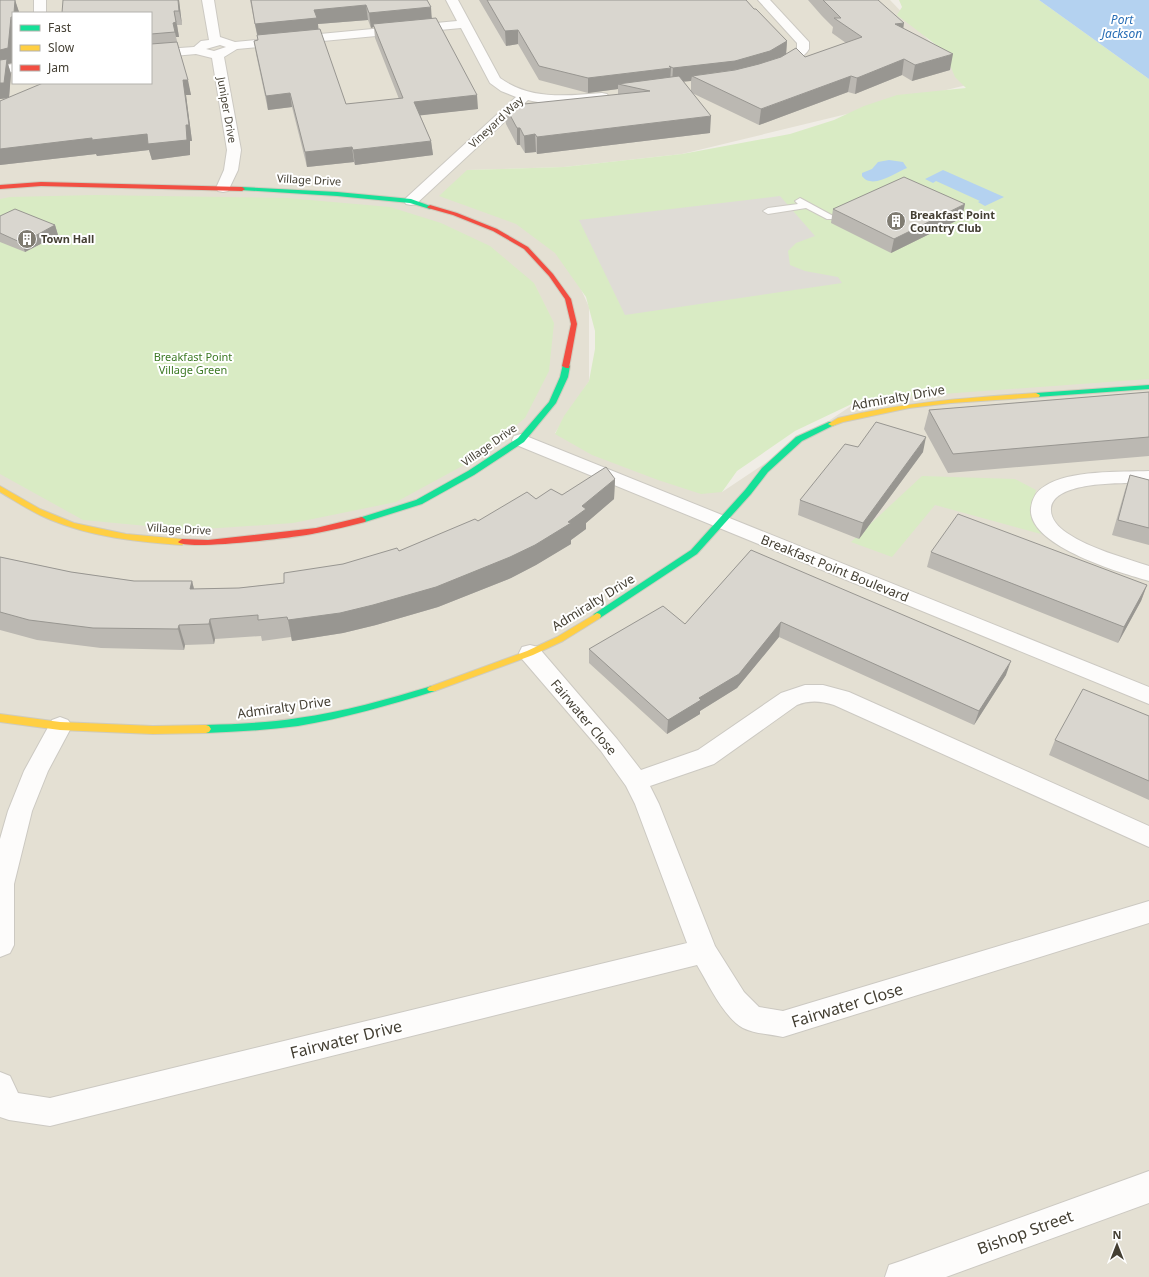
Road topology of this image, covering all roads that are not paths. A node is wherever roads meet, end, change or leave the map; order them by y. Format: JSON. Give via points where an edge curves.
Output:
{"nodes":[{"id":1,"x":40,"y":0,"type":"edge"},
{"id":2,"x":208,"y":0,"type":"edge"},
{"id":3,"x":452,"y":0,"type":"edge"},
{"id":4,"x":764,"y":0,"type":"edge"},
{"id":5,"x":40,"y":12,"type":"edge"},
{"id":6,"x":464,"y":24,"type":"junction"},
{"id":7,"x":216,"y":48,"type":"junction"},
{"id":8,"x":152,"y":54,"type":"edge"},
{"id":9,"x":12,"y":68,"type":"edge"},
{"id":10,"x":0,"y":70,"type":"edge"},
{"id":11,"x":764,"y":71,"type":"edge"},
{"id":12,"x":526,"y":95,"type":"junction"},
{"id":13,"x":612,"y":96,"type":"edge"},
{"id":14,"x":0,"y":187,"type":"edge"},
{"id":15,"x":223,"y":188,"type":"junction"},
{"id":16,"x":797,"y":199,"type":"dead end"},
{"id":17,"x":411,"y":201,"type":"junction"},
{"id":18,"x":808,"y":206,"type":"junction"},
{"id":19,"x":768,"y":211,"type":"dead end"},
{"id":20,"x":830,"y":217,"type":"dead end"},
{"id":21,"x":1149,"y":387,"type":"edge"},
{"id":22,"x":521,"y":440,"type":"junction"},
{"id":23,"x":1149,"y":477,"type":"edge"},
{"id":24,"x":0,"y":489,"type":"edge"},
{"id":25,"x":721,"y":522,"type":"junction"},
{"id":26,"x":1149,"y":574,"type":"edge"},
{"id":27,"x":530,"y":653,"type":"junction"},
{"id":28,"x":1149,"y":696,"type":"edge"},
{"id":29,"x":0,"y":718,"type":"edge"},
{"id":30,"x":60,"y":726,"type":"junction"},
{"id":31,"x":636,"y":781,"type":"junction"},
{"id":32,"x":1149,"y":837,"type":"edge"},
{"id":33,"x":1,"y":884,"type":"edge"},
{"id":34,"x":1149,"y":912,"type":"edge"},
{"id":35,"x":0,"y":945,"type":"edge"},
{"id":36,"x":704,"y":952,"type":"junction"},
{"id":37,"x":3,"y":1103,"type":"edge"},
{"id":38,"x":1149,"y":1187,"type":"edge"},
{"id":39,"x":902,"y":1277,"type":"edge"}],
"edges":[{"from":1,"to":5,"type":"street"},
{"from":2,"to":7,"type":"street","name":"Juniper Drive"},
{"from":3,"to":6,"type":"street","name":"Vineyard Way"},
{"from":4,"to":11,"type":"street","via":[[798,35],[804,49],[792,60]]},
{"from":6,"to":7,"type":"street","via":[[232,46],[225,42]]},
{"from":6,"to":12,"type":"street","name":"Vineyard Way","via":[[495,80],[506,88]]},
{"from":7,"to":8,"type":"street","via":[[205,44],[199,50]]},
{"from":7,"to":15,"type":"street","name":"Juniper Drive","via":[[234,150],[231,170]]},
{"from":9,"to":10,"type":"street"},
{"from":12,"to":13,"type":"street","via":[[566,100]]},
{"from":12,"to":17,"type":"street","name":"Vineyard Way"},
{"from":14,"to":15,"type":"street","name":"Village Drive","via":[[41,184]]},
{"from":15,"to":17,"type":"street","name":"Village Drive"},
{"from":16,"to":18,"type":"lane"},
{"from":17,"to":22,"type":"street","name":"Village Drive","via":[[455,214],[495,230],[526,248],[551,275],[568,299],[574,324],[564,377],[552,403]]},
{"from":18,"to":19,"type":"lane"},
{"from":18,"to":20,"type":"lane"},
{"from":21,"to":25,"type":"street","name":"Admiralty Drive","via":[[951,401],[902,407],[841,420],[799,439],[780,455],[764,470]]},
{"from":22,"to":24,"type":"street","name":"Village Drive","via":[[471,473],[419,502],[371,518],[316,531],[208,543],[158,542],[71,525],[37,511]]},
{"from":22,"to":25,"type":"street","name":"Breakfast Point Boulevard"},
{"from":23,"to":26,"type":"street","via":[[1072,482],[1055,487],[1043,496],[1040,509],[1044,522],[1061,539]]},
{"from":25,"to":27,"type":"street","name":"Admiralty Drive","via":[[694,552],[599,615]]},
{"from":25,"to":28,"type":"street","name":"Breakfast Point Boulevard"},
{"from":27,"to":30,"type":"street","name":"Admiralty Drive","via":[[451,683],[384,703],[309,720],[232,728],[153,730]]},
{"from":27,"to":31,"type":"street","name":"Fairwater Close","via":[[609,745]]},
{"from":29,"to":30,"type":"street","name":"Admiralty Drive"},
{"from":30,"to":33,"type":"street","via":[[36,771],[20,811]]},
{"from":31,"to":32,"type":"street","via":[[706,757],[789,699],[805,693],[823,693],[841,698]]},
{"from":31,"to":36,"type":"street","name":"Fairwater Close"},
{"from":33,"to":35,"type":"street"},
{"from":34,"to":36,"type":"street","name":"Fairwater Close","via":[[782,1024],[752,1018],[734,1001]]},
{"from":36,"to":37,"type":"street","name":"Fairwater Drive","via":[[50,1112]]},
{"from":38,"to":39,"type":"street","name":"Bishop Street"}]}
